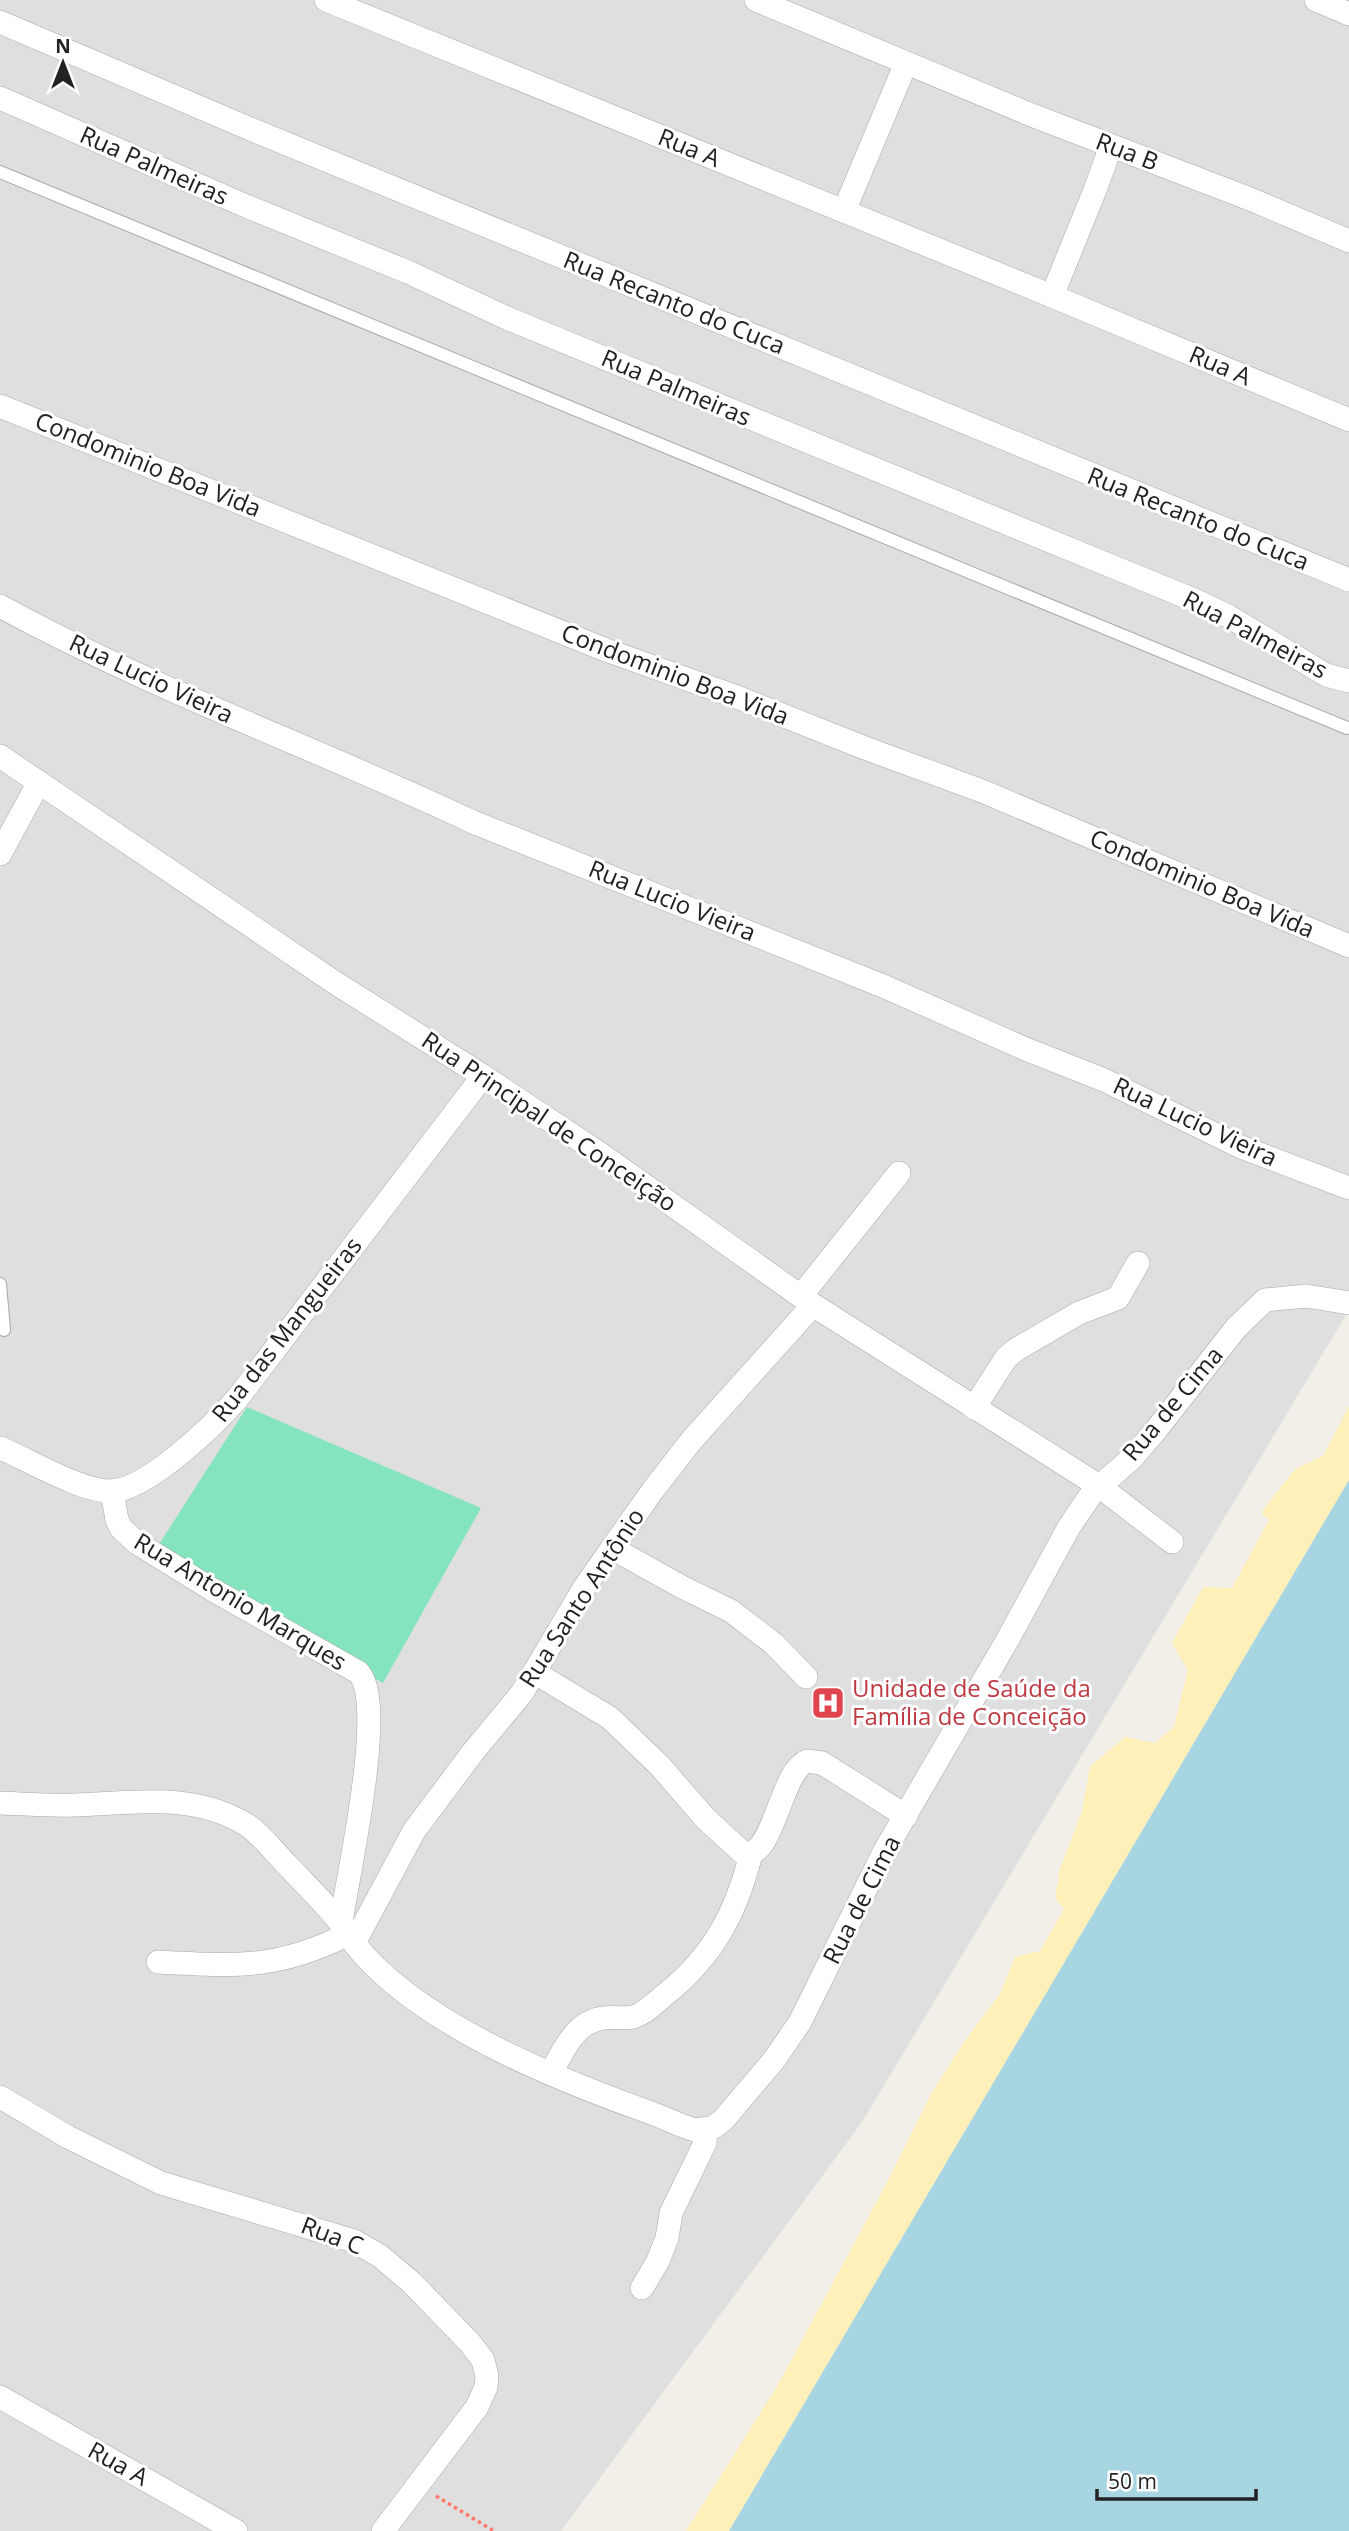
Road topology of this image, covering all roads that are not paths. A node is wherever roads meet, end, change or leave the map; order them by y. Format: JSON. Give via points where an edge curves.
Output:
{"nodes":[{"id":1,"x":326,"y":0,"type":"edge"},
{"id":2,"x":756,"y":0,"type":"edge"},
{"id":3,"x":1316,"y":0,"type":"edge"},
{"id":4,"x":1349,"y":14,"type":"edge"},
{"id":5,"x":0,"y":22,"type":"edge"},
{"id":6,"x":906,"y":63,"type":"junction"},
{"id":7,"x":0,"y":98,"type":"edge"},
{"id":8,"x":1111,"y":146,"type":"junction"},
{"id":9,"x":0,"y":172,"type":"edge"},
{"id":10,"x":844,"y":211,"type":"junction"},
{"id":11,"x":1349,"y":241,"type":"edge"},
{"id":12,"x":1052,"y":296,"type":"junction"},
{"id":13,"x":0,"y":406,"type":"edge"},
{"id":14,"x":1349,"y":420,"type":"edge"},
{"id":15,"x":1349,"y":580,"type":"edge"},
{"id":16,"x":0,"y":606,"type":"edge"},
{"id":17,"x":1349,"y":681,"type":"edge"},
{"id":18,"x":1347,"y":728,"type":"dead end"},
{"id":19,"x":0,"y":756,"type":"edge"},
{"id":20,"x":39,"y":782,"type":"junction"},
{"id":21,"x":0,"y":854,"type":"edge"},
{"id":22,"x":1349,"y":946,"type":"edge"},
{"id":23,"x":483,"y":1076,"type":"junction"},
{"id":24,"x":899,"y":1173,"type":"dead end"},
{"id":25,"x":1349,"y":1188,"type":"edge"},
{"id":26,"x":1138,"y":1263,"type":"dead end"},
{"id":27,"x":0,"y":1284,"type":"edge"},
{"id":28,"x":807,"y":1300,"type":"junction"},
{"id":29,"x":1349,"y":1303,"type":"edge"},
{"id":30,"x":4,"y":1330,"type":"dead end"},
{"id":31,"x":974,"y":1408,"type":"junction"},
{"id":32,"x":0,"y":1448,"type":"edge"},
{"id":33,"x":1099,"y":1486,"type":"junction"},
{"id":34,"x":112,"y":1491,"type":"junction"},
{"id":35,"x":1172,"y":1542,"type":"dead end"},
{"id":36,"x":612,"y":1548,"type":"junction"},
{"id":37,"x":534,"y":1672,"type":"junction"},
{"id":38,"x":806,"y":1677,"type":"dead end"},
{"id":39,"x":0,"y":1803,"type":"edge"},
{"id":40,"x":906,"y":1816,"type":"junction"},
{"id":41,"x":751,"y":1854,"type":"junction"},
{"id":42,"x":348,"y":1933,"type":"junction"},
{"id":43,"x":158,"y":1962,"type":"dead end"},
{"id":44,"x":551,"y":2073,"type":"junction"},
{"id":45,"x":0,"y":2097,"type":"edge"},
{"id":46,"x":706,"y":2130,"type":"junction"},
{"id":47,"x":642,"y":2288,"type":"dead end"},
{"id":48,"x":0,"y":2398,"type":"edge"},
{"id":49,"x":236,"y":2531,"type":"edge"},
{"id":50,"x":383,"y":2531,"type":"edge"}],
"edges":[{"from":1,"to":10,"type":"street","name":"Rua A"},
{"from":2,"to":6,"type":"street","name":"Rua B"},
{"from":3,"to":4,"type":"street"},
{"from":5,"to":15,"type":"street","name":"Rua Recanto do Cuca"},
{"from":6,"to":8,"type":"street","name":"Rua B"},
{"from":6,"to":10,"type":"street"},
{"from":7,"to":17,"type":"street","name":"Rua Palmeiras","via":[[509,319],[1194,600],[1326,675]]},
{"from":8,"to":11,"type":"street","name":"Rua B"},
{"from":8,"to":12,"type":"street"},
{"from":9,"to":18,"type":"lane","name":"Rua Palmeiras"},
{"from":10,"to":12,"type":"street","name":"Rua A"},
{"from":12,"to":14,"type":"street","name":"Rua A"},
{"from":13,"to":22,"type":"street","name":"Condominio Boa Vida","via":[[606,650],[982,791]]},
{"from":16,"to":25,"type":"street","name":"Rua Lucio Vieira","via":[[235,719],[472,822],[883,986],[1104,1080],[1241,1147]]},
{"from":19,"to":20,"type":"street","name":"Rua Principal de Conceição"},
{"from":20,"to":21,"type":"street"},
{"from":20,"to":23,"type":"street","name":"Rua Principal de Conceição","via":[[322,974]]},
{"from":23,"to":28,"type":"street","name":"Rua Principal de Conceição"},
{"from":23,"to":34,"type":"street","name":"Rua das Mangueiras","via":[[218,1421],[139,1482]]},
{"from":24,"to":28,"type":"street","name":"Rua Santo Antônio"},
{"from":26,"to":31,"type":"street","via":[[1118,1298],[1079,1313],[1006,1358]]},
{"from":27,"to":30,"type":"lane"},
{"from":28,"to":31,"type":"street","name":"Rua Principal de Conceição"},
{"from":28,"to":36,"type":"street","name":"Rua Santo Antônio","via":[[691,1441]]},
{"from":29,"to":33,"type":"street","name":"Rua de Cima","via":[[1306,1296],[1265,1300],[1236,1328],[1132,1458]]},
{"from":31,"to":33,"type":"street","name":"Rua Principal de Conceição"},
{"from":32,"to":34,"type":"street","via":[[74,1481]]},
{"from":33,"to":35,"type":"street","name":"Rua Principal de Conceição"},
{"from":33,"to":40,"type":"street","name":"Rua de Cima","via":[[1069,1527]]},
{"from":34,"to":42,"type":"street","name":"Rua Antonio Marques","via":[[117,1520],[137,1543],[364,1679],[368,1731]]},
{"from":36,"to":37,"type":"street","name":"Rua Santo Antônio"},
{"from":36,"to":38,"type":"street","via":[[731,1611],[774,1644]]},
{"from":37,"to":41,"type":"street","via":[[610,1718],[737,1849]]},
{"from":37,"to":42,"type":"street","name":"Rua Santo Antônio","via":[[414,1831],[373,1907]]},
{"from":39,"to":42,"type":"street","via":[[166,1801],[222,1813],[266,1842],[329,1906]]},
{"from":40,"to":41,"type":"street","via":[[822,1763],[807,1761],[796,1768],[765,1838]]},
{"from":40,"to":46,"type":"street","name":"Rua de Cima","via":[[863,1891],[800,2022],[741,2102]]},
{"from":41,"to":44,"type":"street","via":[[730,1917],[698,1965],[639,2015],[596,2019],[578,2030]]},
{"from":42,"to":43,"type":"street","via":[[323,1947],[241,1966]]},
{"from":42,"to":44,"type":"street","via":[[372,1965],[424,2006]]},
{"from":44,"to":46,"type":"street","via":[[686,2127]]},
{"from":45,"to":50,"type":"street","name":"Rua C","via":[[68,2137],[161,2182],[354,2241],[412,2283],[470,2343],[483,2360],[487,2376],[477,2407]]},
{"from":46,"to":47,"type":"street","via":[[705,2143],[671,2213],[659,2261]]},
{"from":48,"to":49,"type":"street","name":"Rua A"}]}
